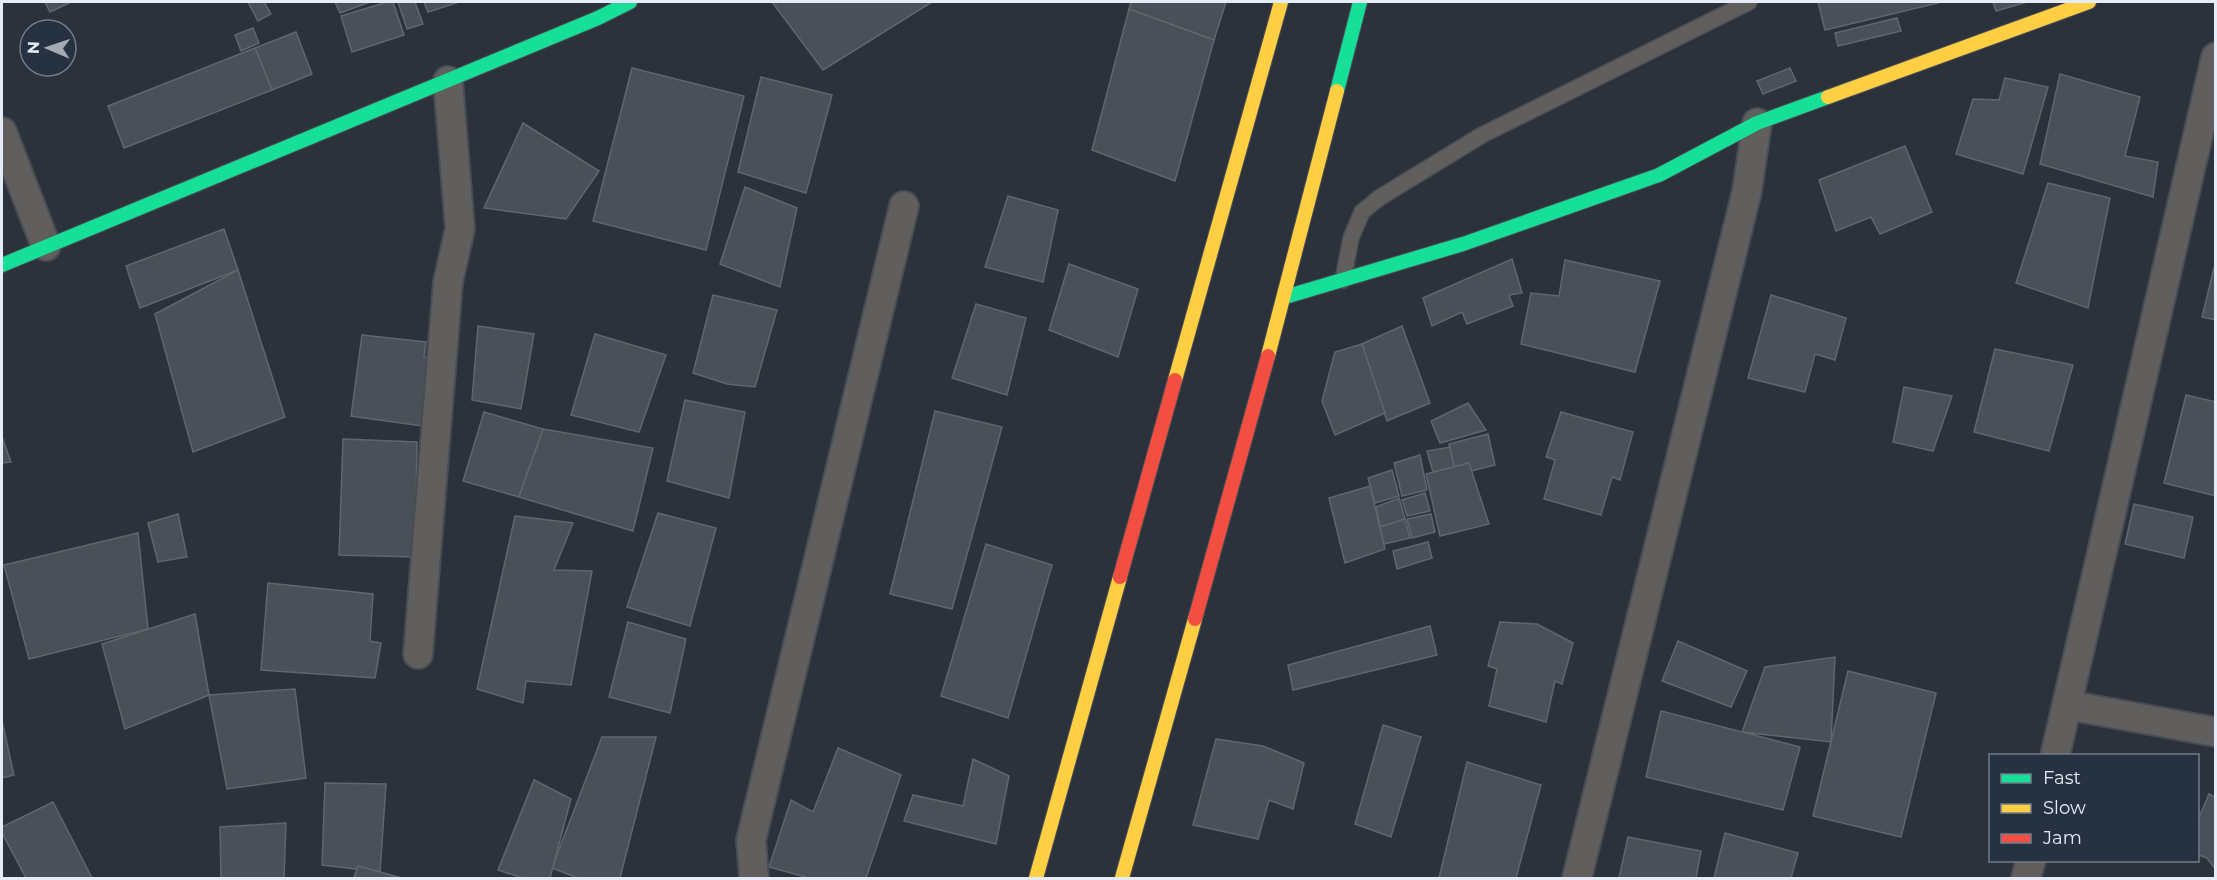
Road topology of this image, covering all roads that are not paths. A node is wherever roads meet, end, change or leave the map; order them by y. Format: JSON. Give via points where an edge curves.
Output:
{"nodes":[{"id":1,"x":630,"y":2,"type":"edge"},
{"id":2,"x":1281,"y":2,"type":"edge"},
{"id":3,"x":1360,"y":2,"type":"edge"},
{"id":4,"x":1749,"y":2,"type":"edge"},
{"id":5,"x":2089,"y":2,"type":"edge"},
{"id":6,"x":2216,"y":57,"type":"edge"},
{"id":7,"x":448,"y":81,"type":"junction"},
{"id":8,"x":1757,"y":123,"type":"junction"},
{"id":9,"x":2,"y":132,"type":"edge"},
{"id":10,"x":904,"y":206,"type":"dead end"},
{"id":11,"x":46,"y":246,"type":"junction"},
{"id":12,"x":2,"y":265,"type":"edge"},
{"id":13,"x":1343,"y":280,"type":"junction"},
{"id":14,"x":1285,"y":297,"type":"junction"},
{"id":15,"x":418,"y":654,"type":"dead end"},
{"id":16,"x":2067,"y":705,"type":"junction"},
{"id":17,"x":2216,"y":732,"type":"edge"},
{"id":18,"x":2055,"y":754,"type":"edge"},
{"id":19,"x":2031,"y":862,"type":"edge"},
{"id":20,"x":754,"y":879,"type":"edge"},
{"id":21,"x":1036,"y":879,"type":"edge"},
{"id":22,"x":1122,"y":879,"type":"edge"},
{"id":23,"x":1577,"y":879,"type":"edge"},
{"id":24,"x":2026,"y":879,"type":"edge"}],
"edges":[{"from":1,"to":7,"type":"street"},
{"from":2,"to":21,"type":"street"},
{"from":3,"to":14,"type":"street"},
{"from":4,"to":13,"type":"lane","via":[[1482,135],[1378,198],[1362,212],[1351,238]]},
{"from":5,"to":8,"type":"street"},
{"from":6,"to":16,"type":"street"},
{"from":7,"to":11,"type":"street"},
{"from":7,"to":15,"type":"street","via":[[460,229],[448,282]]},
{"from":8,"to":13,"type":"street","via":[[1659,175],[1463,244]]},
{"from":8,"to":23,"type":"street","via":[[1747,191]]},
{"from":9,"to":11,"type":"street"},
{"from":10,"to":20,"type":"street","via":[[750,840]]},
{"from":11,"to":12,"type":"street"},
{"from":13,"to":14,"type":"street"},
{"from":14,"to":22,"type":"street"},
{"from":16,"to":17,"type":"street"},
{"from":16,"to":18,"type":"street"},
{"from":19,"to":24,"type":"street"}]}
